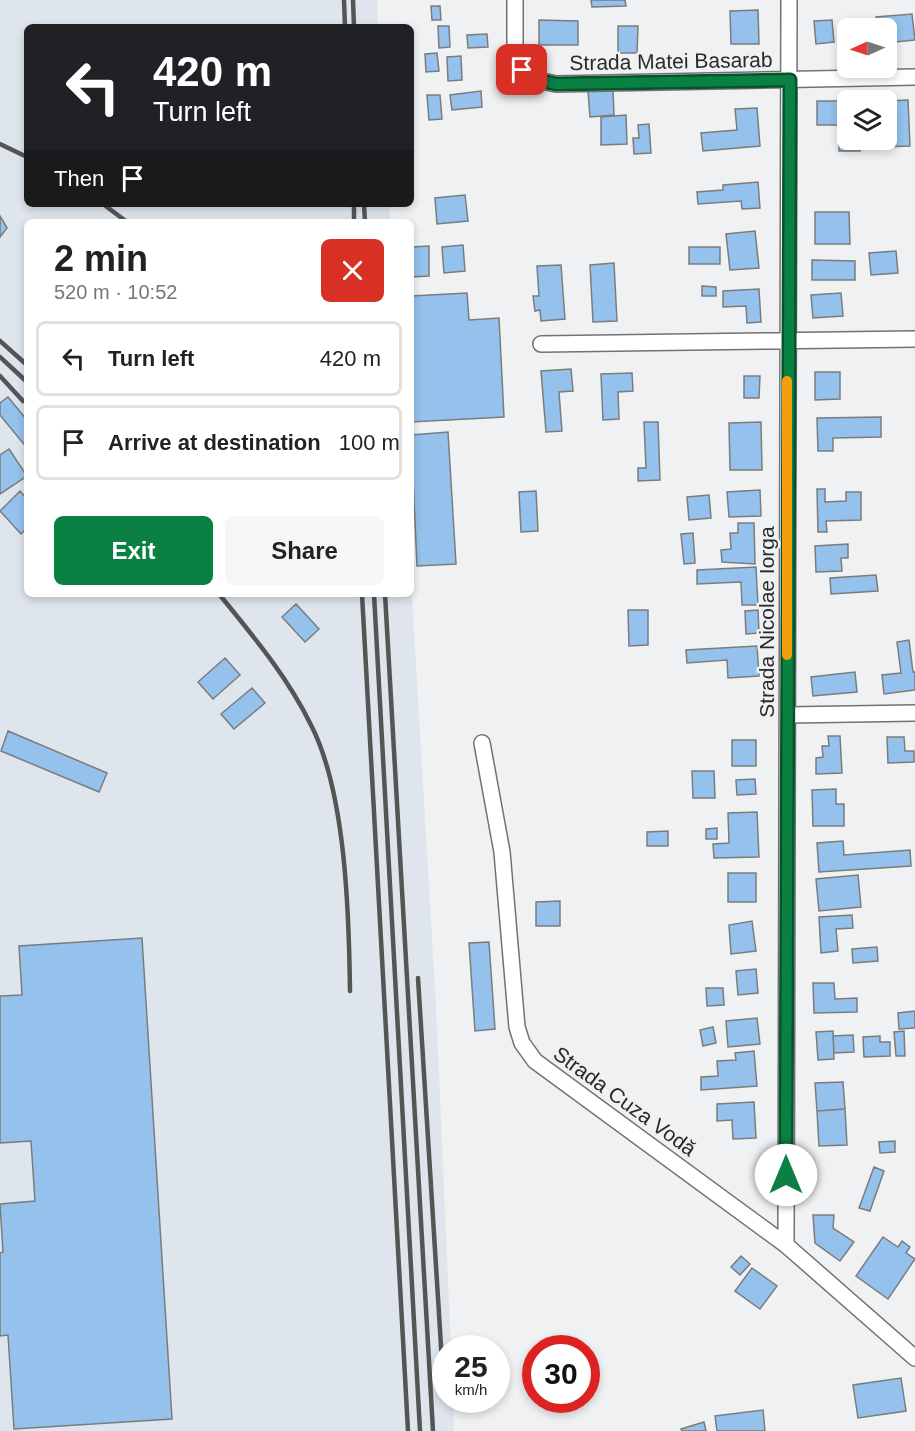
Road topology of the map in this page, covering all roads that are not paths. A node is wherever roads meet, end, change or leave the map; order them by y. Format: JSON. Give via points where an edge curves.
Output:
{"nodes":[{"id":1,"x":515,"y":0,"type":"edge"},
{"id":2,"x":789,"y":0,"type":"edge"},
{"id":3,"x":915,"y":76,"type":"edge"},
{"id":4,"x":790,"y":80,"type":"junction"},
{"id":5,"x":787,"y":339,"type":"junction"},
{"id":6,"x":915,"y":339,"type":"edge"},
{"id":7,"x":541,"y":344,"type":"dead end"},
{"id":8,"x":915,"y":713,"type":"edge"},
{"id":9,"x":787,"y":715,"type":"junction"},
{"id":10,"x":482,"y":743,"type":"dead end"},
{"id":11,"x":786,"y":1245,"type":"junction"},
{"id":12,"x":915,"y":1358,"type":"edge"}],
"edges":[{"from":1,"to":4,"type":"street","name":"Strada Matei Basarab","via":[[515,61],[528,78],[556,84]]},
{"from":2,"to":4,"type":"street","name":"Strada Nicolae Iorga"},
{"from":3,"to":4,"type":"street","name":"Strada Matei Basarab"},
{"from":4,"to":5,"type":"street","name":"Strada Nicolae Iorga"},
{"from":5,"to":6,"type":"street"},
{"from":5,"to":7,"type":"street"},
{"from":5,"to":9,"type":"street","name":"Strada Nicolae Iorga"},
{"from":8,"to":9,"type":"street"},
{"from":9,"to":11,"type":"street","name":"Strada Nicolae Iorga"},
{"from":10,"to":11,"type":"street","name":"Strada Cuza Vodă","via":[[502,852],[517,1028],[522,1043],[535,1061]]},
{"from":11,"to":12,"type":"street","name":"Strada Cuza Vodă"}]}
